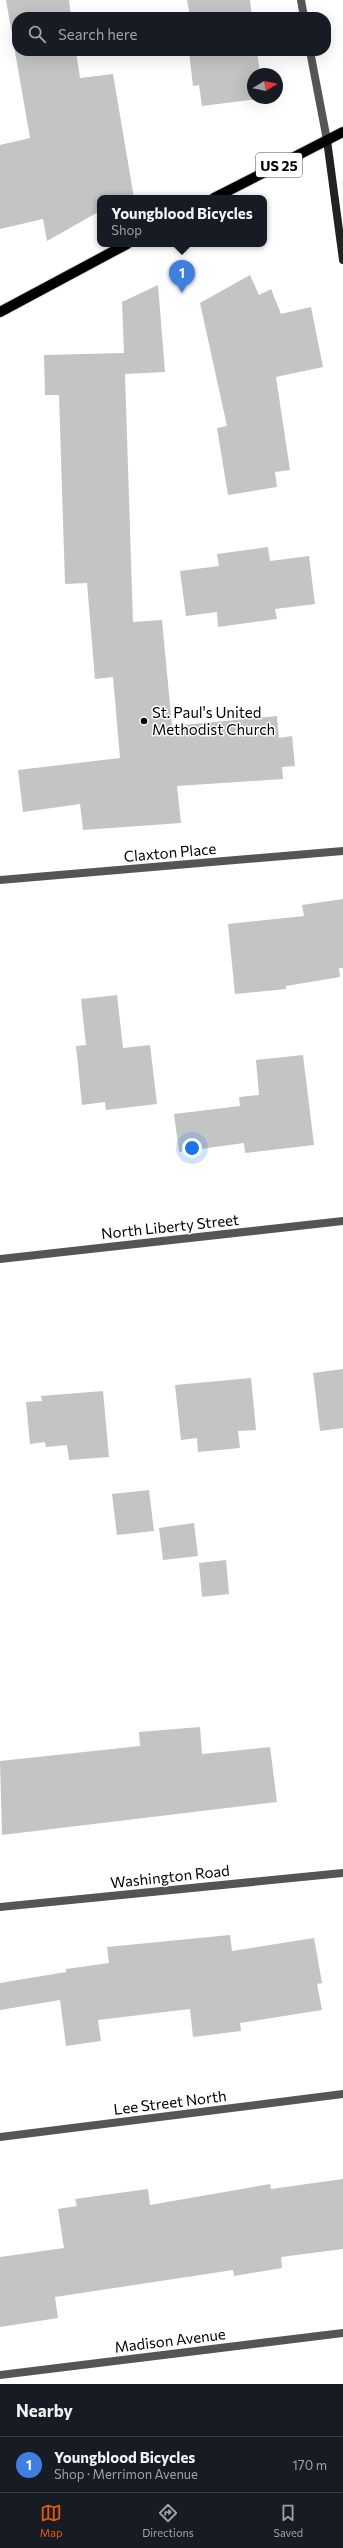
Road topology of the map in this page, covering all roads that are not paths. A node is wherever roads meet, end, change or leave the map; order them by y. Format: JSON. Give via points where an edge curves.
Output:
{"nodes":[{"id":1,"x":301,"y":0,"type":"edge"},
{"id":2,"x":303,"y":12,"type":"edge"},
{"id":3,"x":311,"y":56,"type":"edge"},
{"id":4,"x":343,"y":132,"type":"edge"},
{"id":5,"x":327,"y":140,"type":"junction"},
{"id":6,"x":220,"y":195,"type":"edge"},
{"id":7,"x":121,"y":247,"type":"edge"},
{"id":8,"x":343,"y":260,"type":"edge"},
{"id":9,"x":0,"y":312,"type":"edge"},
{"id":10,"x":343,"y":851,"type":"edge"},
{"id":11,"x":0,"y":880,"type":"edge"},
{"id":12,"x":343,"y":1221,"type":"edge"},
{"id":13,"x":0,"y":1259,"type":"edge"},
{"id":14,"x":343,"y":1873,"type":"edge"},
{"id":15,"x":0,"y":1907,"type":"edge"},
{"id":16,"x":343,"y":2094,"type":"edge"},
{"id":17,"x":0,"y":2137,"type":"edge"},
{"id":18,"x":343,"y":2333,"type":"edge"},
{"id":19,"x":0,"y":2375,"type":"edge"}],
"edges":[{"from":1,"to":2,"type":"street"},
{"from":3,"to":5,"type":"street"},
{"from":4,"to":5,"type":"main road","number":"US 25"},
{"from":5,"to":6,"type":"main road","number":"US 25"},
{"from":5,"to":8,"type":"street"},
{"from":7,"to":9,"type":"main road"},
{"from":10,"to":11,"type":"street","name":"Claxton Place"},
{"from":12,"to":13,"type":"street","name":"North Liberty Street"},
{"from":14,"to":15,"type":"street","name":"Washington Road"},
{"from":16,"to":17,"type":"street","name":"Lee Street North"},
{"from":18,"to":19,"type":"street","name":"Madison Avenue"}]}
